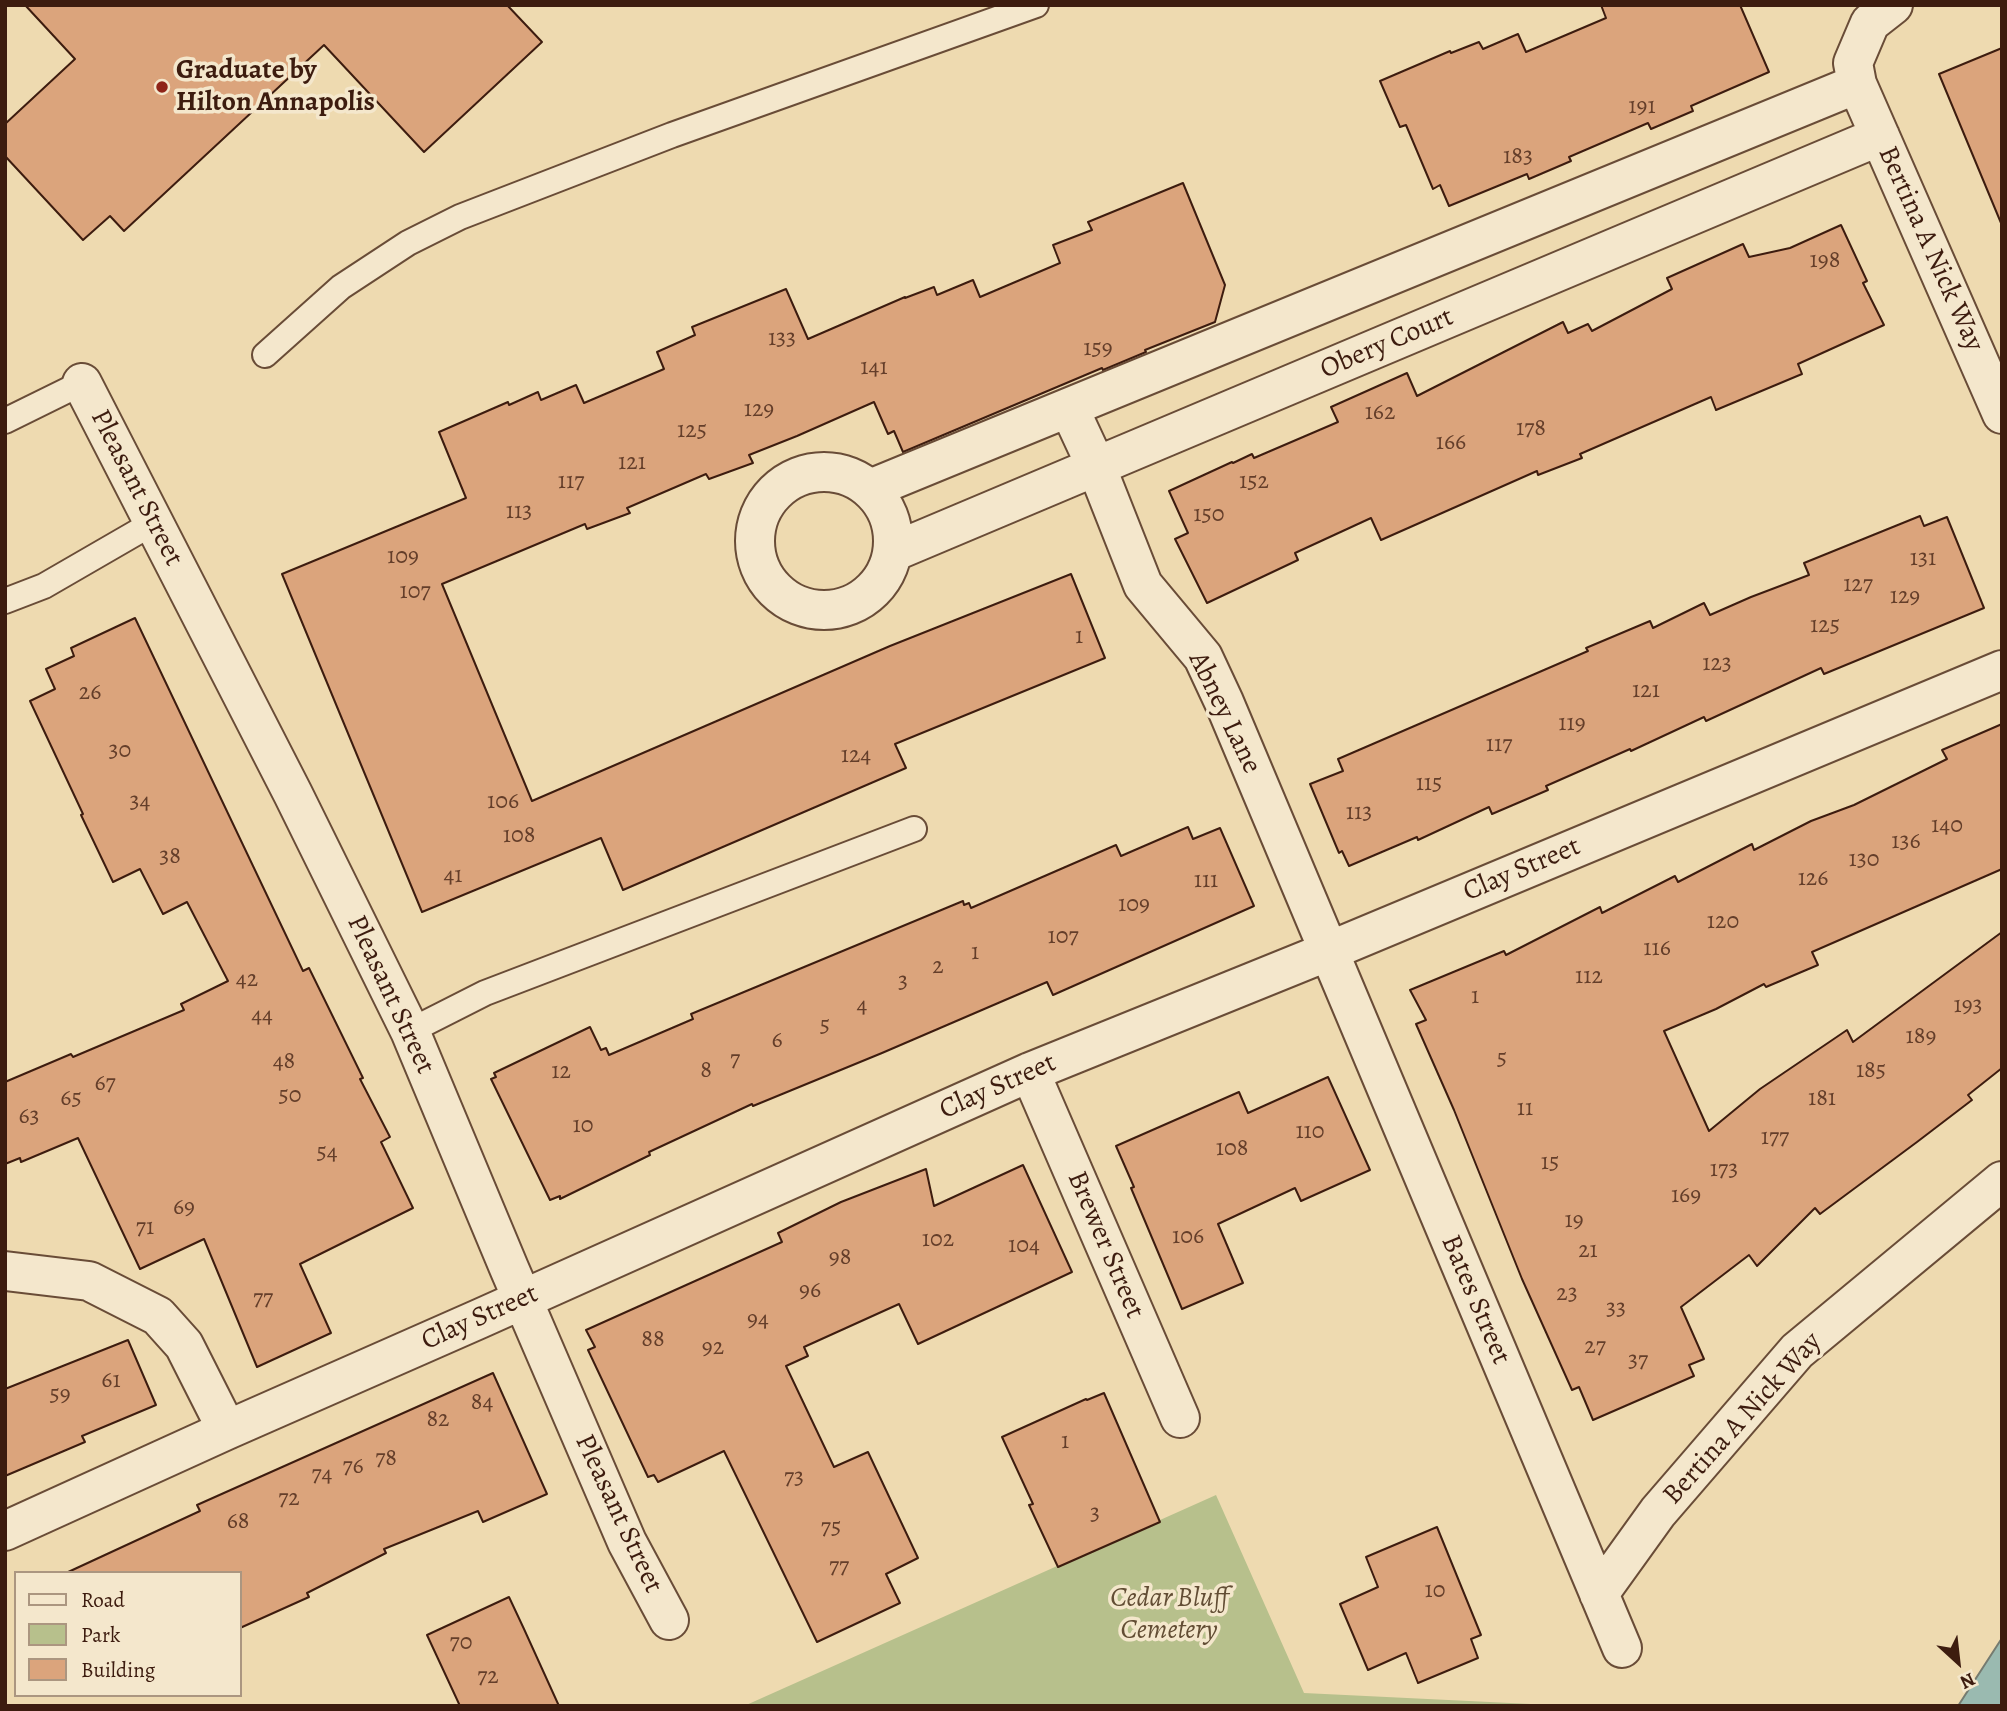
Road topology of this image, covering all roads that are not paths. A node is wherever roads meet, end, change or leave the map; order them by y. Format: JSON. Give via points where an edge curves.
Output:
{"nodes":[{"id":1,"x":1036,"y":5,"type":"edge"},
{"id":2,"x":1893,"y":5,"type":"edge"},
{"id":3,"x":1857,"y":84,"type":"junction"},
{"id":4,"x":1880,"y":136,"type":"junction"},
{"id":5,"x":265,"y":355,"type":"dead end"},
{"id":6,"x":82,"y":383,"type":"joint"},
{"id":7,"x":1069,"y":408,"type":"junction"},
{"id":8,"x":2002,"y":414,"type":"edge"},
{"id":9,"x":5,"y":421,"type":"edge"},
{"id":10,"x":1096,"y":466,"type":"junction"},
{"id":11,"x":870,"y":489,"type":"junction"},
{"id":12,"x":153,"y":523,"type":"junction"},
{"id":13,"x":893,"y":552,"type":"junction"},
{"id":14,"x":5,"y":601,"type":"edge"},
{"id":15,"x":2002,"y":670,"type":"edge"},
{"id":16,"x":914,"y":829,"type":"dead end"},
{"id":17,"x":1329,"y":951,"type":"junction"},
{"id":18,"x":410,"y":1031,"type":"junction"},
{"id":19,"x":1030,"y":1072,"type":"junction"},
{"id":20,"x":2002,"y":1181,"type":"edge"},
{"id":21,"x":5,"y":1271,"type":"edge"},
{"id":22,"x":522,"y":1299,"type":"junction"},
{"id":23,"x":1180,"y":1418,"type":"dead end"},
{"id":24,"x":227,"y":1430,"type":"junction"},
{"id":25,"x":5,"y":1531,"type":"edge"},
{"id":26,"x":1599,"y":1594,"type":"junction"},
{"id":27,"x":668,"y":1620,"type":"dead end"},
{"id":28,"x":1622,"y":1648,"type":"dead end"}],
"edges":[{"from":1,"to":5,"type":"lane","via":[[672,135],[460,217],[408,243],[341,287]]},
{"from":2,"to":3,"type":"street","via":[[1870,23],[1853,63]]},
{"from":3,"to":4,"type":"street","name":"Bertina A Nick Way"},
{"from":3,"to":7,"type":"street"},
{"from":4,"to":8,"type":"street","name":"Bertina A Nick Way"},
{"from":4,"to":10,"type":"street","name":"Obery Court"},
{"from":6,"to":9,"type":"lane"},
{"from":6,"to":12,"type":"street","name":"Pleasant Street"},
{"from":7,"to":10,"type":"street","name":"Abney Lane"},
{"from":7,"to":11,"type":"street"},
{"from":10,"to":13,"type":"street","name":"Obery Court"},
{"from":10,"to":17,"type":"street","name":"Abney Lane","via":[[1143,585],[1203,657]]},
{"from":11,"to":13,"type":"street","via":[[884,506],[892,528]]},
{"from":11,"to":13,"type":"street","via":[[827,471],[784,484],[767,500],[758,521],[754,542],[758,565],[769,585],[787,600],[808,609],[830,610],[853,604],[872,592],[886,574]]},
{"from":12,"to":14,"type":"lane","via":[[44,586]]},
{"from":12,"to":18,"type":"street","name":"Pleasant Street"},
{"from":15,"to":17,"type":"street","name":"Clay Street"},
{"from":16,"to":18,"type":"lane","via":[[485,993]]},
{"from":17,"to":19,"type":"street","name":"Clay Street"},
{"from":17,"to":26,"type":"street","name":"Bates Street"},
{"from":18,"to":22,"type":"street","name":"Pleasant Street"},
{"from":19,"to":22,"type":"street","name":"Clay Street"},
{"from":19,"to":23,"type":"street","name":"Brewer Street"},
{"from":20,"to":26,"type":"street","name":"Bertina A Nick Way","via":[[1797,1351],[1658,1512]]},
{"from":21,"to":24,"type":"street","via":[[89,1281],[158,1316],[184,1346]]},
{"from":22,"to":24,"type":"street","name":"Clay Street"},
{"from":22,"to":27,"type":"street","name":"Pleasant Street","via":[[627,1542]]},
{"from":24,"to":25,"type":"street","name":"Clay Street"},
{"from":26,"to":28,"type":"street","name":"Bates Street"}]}
